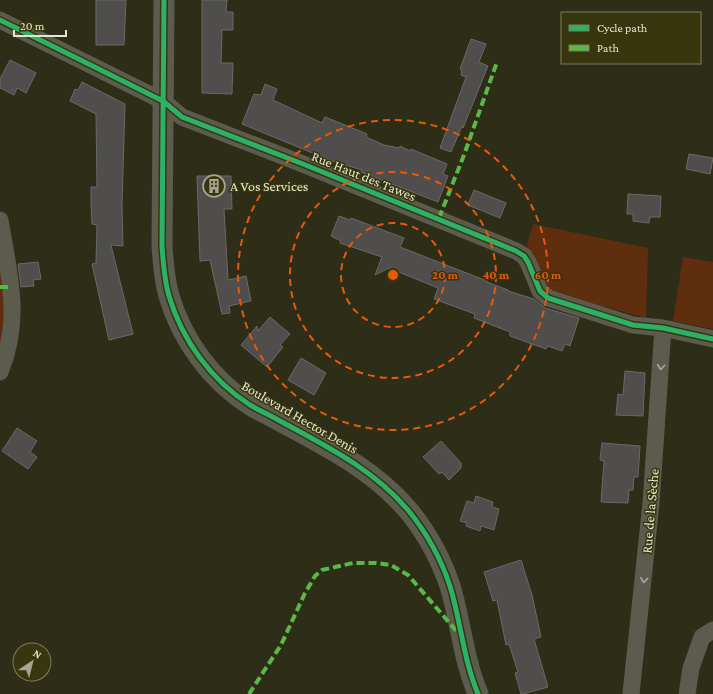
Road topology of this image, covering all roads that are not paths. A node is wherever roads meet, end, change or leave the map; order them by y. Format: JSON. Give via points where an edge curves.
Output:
{"nodes":[{"id":1,"x":164,"y":0,"type":"edge"},
{"id":2,"x":0,"y":20,"type":"edge"},
{"id":3,"x":163,"y":101,"type":"junction"},
{"id":4,"x":0,"y":220,"type":"edge"},
{"id":5,"x":663,"y":328,"type":"junction"},
{"id":6,"x":713,"y":339,"type":"edge"},
{"id":7,"x":0,"y":372,"type":"edge"},
{"id":8,"x":713,"y":630,"type":"edge"},
{"id":9,"x":478,"y":694,"type":"edge"},
{"id":10,"x":631,"y":694,"type":"edge"},
{"id":11,"x":686,"y":694,"type":"edge"}],
"edges":[{"from":1,"to":3,"type":"street","name":"Boulevard Hector Denis"},
{"from":2,"to":3,"type":"street","name":"Rue Haut des Tawes"},
{"from":3,"to":5,"type":"street","name":"Rue Haut des Tawes","via":[[182,117],[516,250],[524,256],[540,291],[548,298],[634,325]]},
{"from":3,"to":9,"type":"street","name":"Boulevard Hector Denis","via":[[163,261],[169,295],[183,331],[213,374],[231,391],[250,405],[361,467],[408,510],[424,531],[442,565]]},
{"from":4,"to":7,"type":"street","via":[[12,309],[11,337]]},
{"from":5,"to":6,"type":"street","name":"Rue Haut des Tawes"},
{"from":5,"to":10,"type":"street","name":"Rue de la Sèche","one_way":true,"via":[[651,503]]},
{"from":8,"to":11,"type":"street","via":[[702,637],[691,668]]}]}
